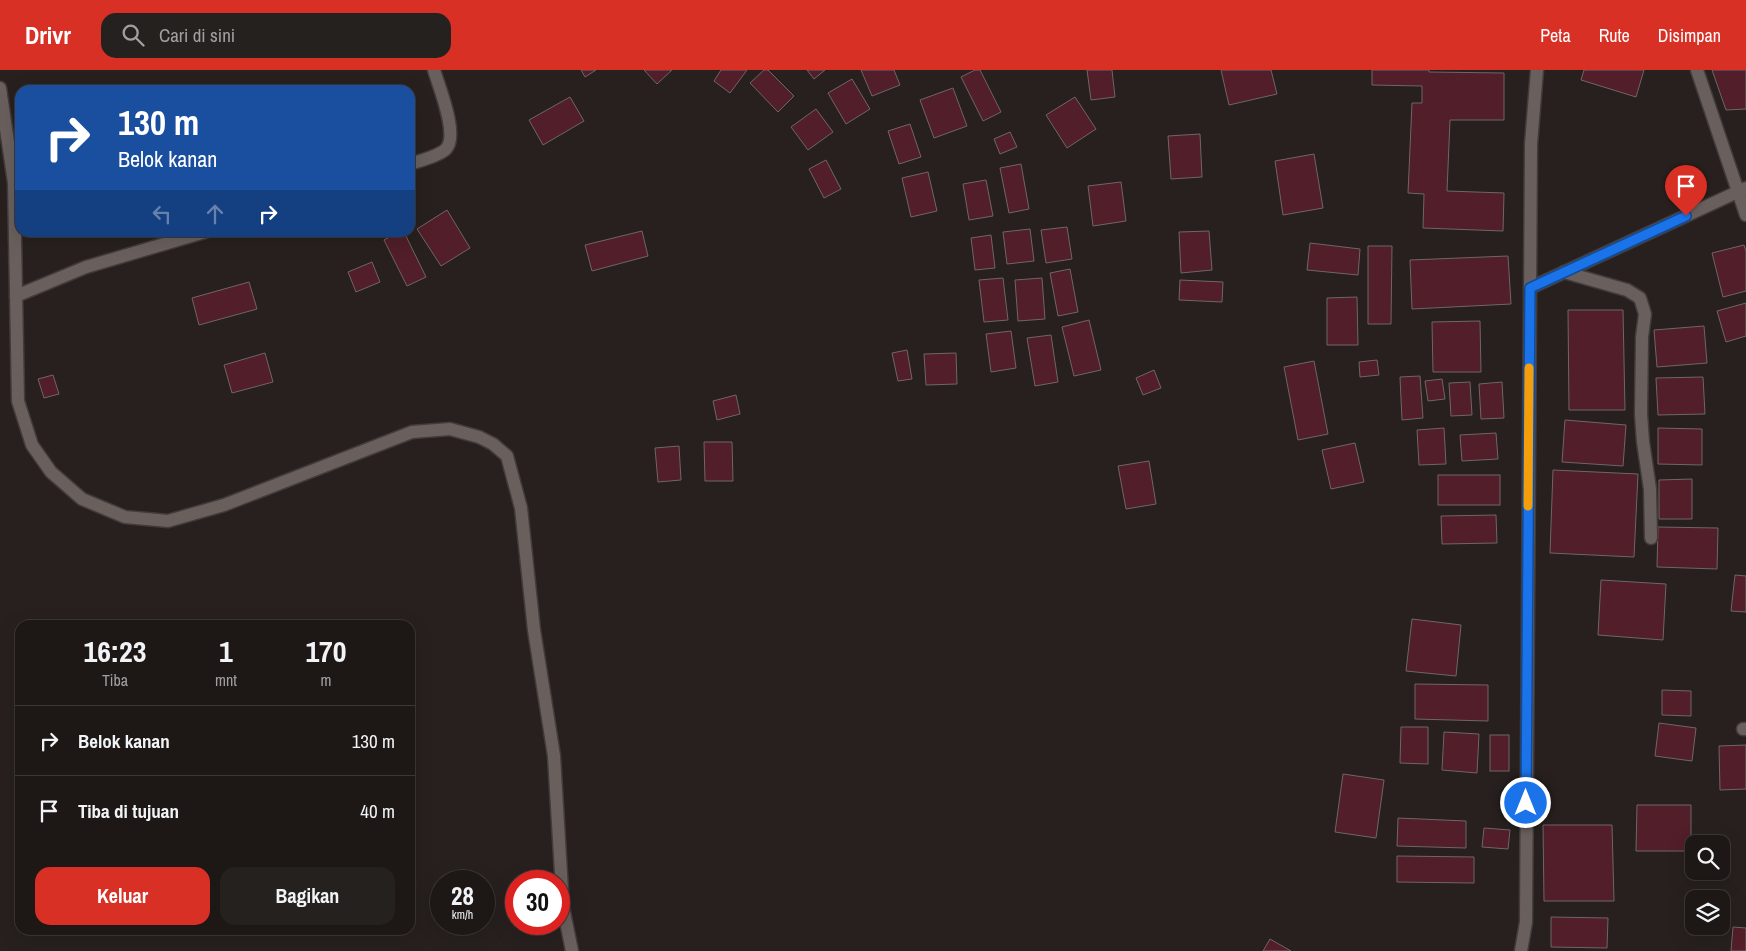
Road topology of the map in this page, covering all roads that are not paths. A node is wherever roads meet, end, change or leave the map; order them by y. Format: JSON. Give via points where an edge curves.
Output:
{"nodes":[{"id":1,"x":434,"y":70,"type":"edge"},
{"id":2,"x":1537,"y":70,"type":"edge"},
{"id":3,"x":1697,"y":70,"type":"edge"},
{"id":4,"x":0,"y":88,"type":"edge"},
{"id":5,"x":415,"y":162,"type":"edge"},
{"id":6,"x":1742,"y":190,"type":"edge"},
{"id":7,"x":1746,"y":215,"type":"edge"},
{"id":8,"x":188,"y":237,"type":"edge"},
{"id":9,"x":1564,"y":272,"type":"junction"},
{"id":10,"x":1530,"y":288,"type":"junction"},
{"id":11,"x":16,"y":296,"type":"junction"},
{"id":12,"x":1650,"y":538,"type":"dead end"},
{"id":13,"x":572,"y":951,"type":"edge"},
{"id":14,"x":1521,"y":951,"type":"edge"}],
"edges":[{"from":1,"to":5,"type":"street","via":[[451,129],[451,141],[446,150]]},
{"from":2,"to":10,"type":"street","via":[[1531,144]]},
{"from":3,"to":6,"type":"street"},
{"from":4,"to":11,"type":"street","via":[[14,183]]},
{"from":6,"to":7,"type":"street"},
{"from":6,"to":9,"type":"street"},
{"from":8,"to":11,"type":"street","via":[[86,267]]},
{"from":9,"to":10,"type":"street"},
{"from":9,"to":12,"type":"street","via":[[1626,290],[1640,298],[1645,314],[1641,414],[1650,489]]},
{"from":10,"to":14,"type":"street","via":[[1526,922]]},
{"from":11,"to":13,"type":"street","via":[[18,401],[32,445],[51,472],[82,499],[125,517],[168,521],[224,505],[412,432],[450,429],[479,437],[507,456],[521,508],[534,630],[554,756],[563,907]]}]}
